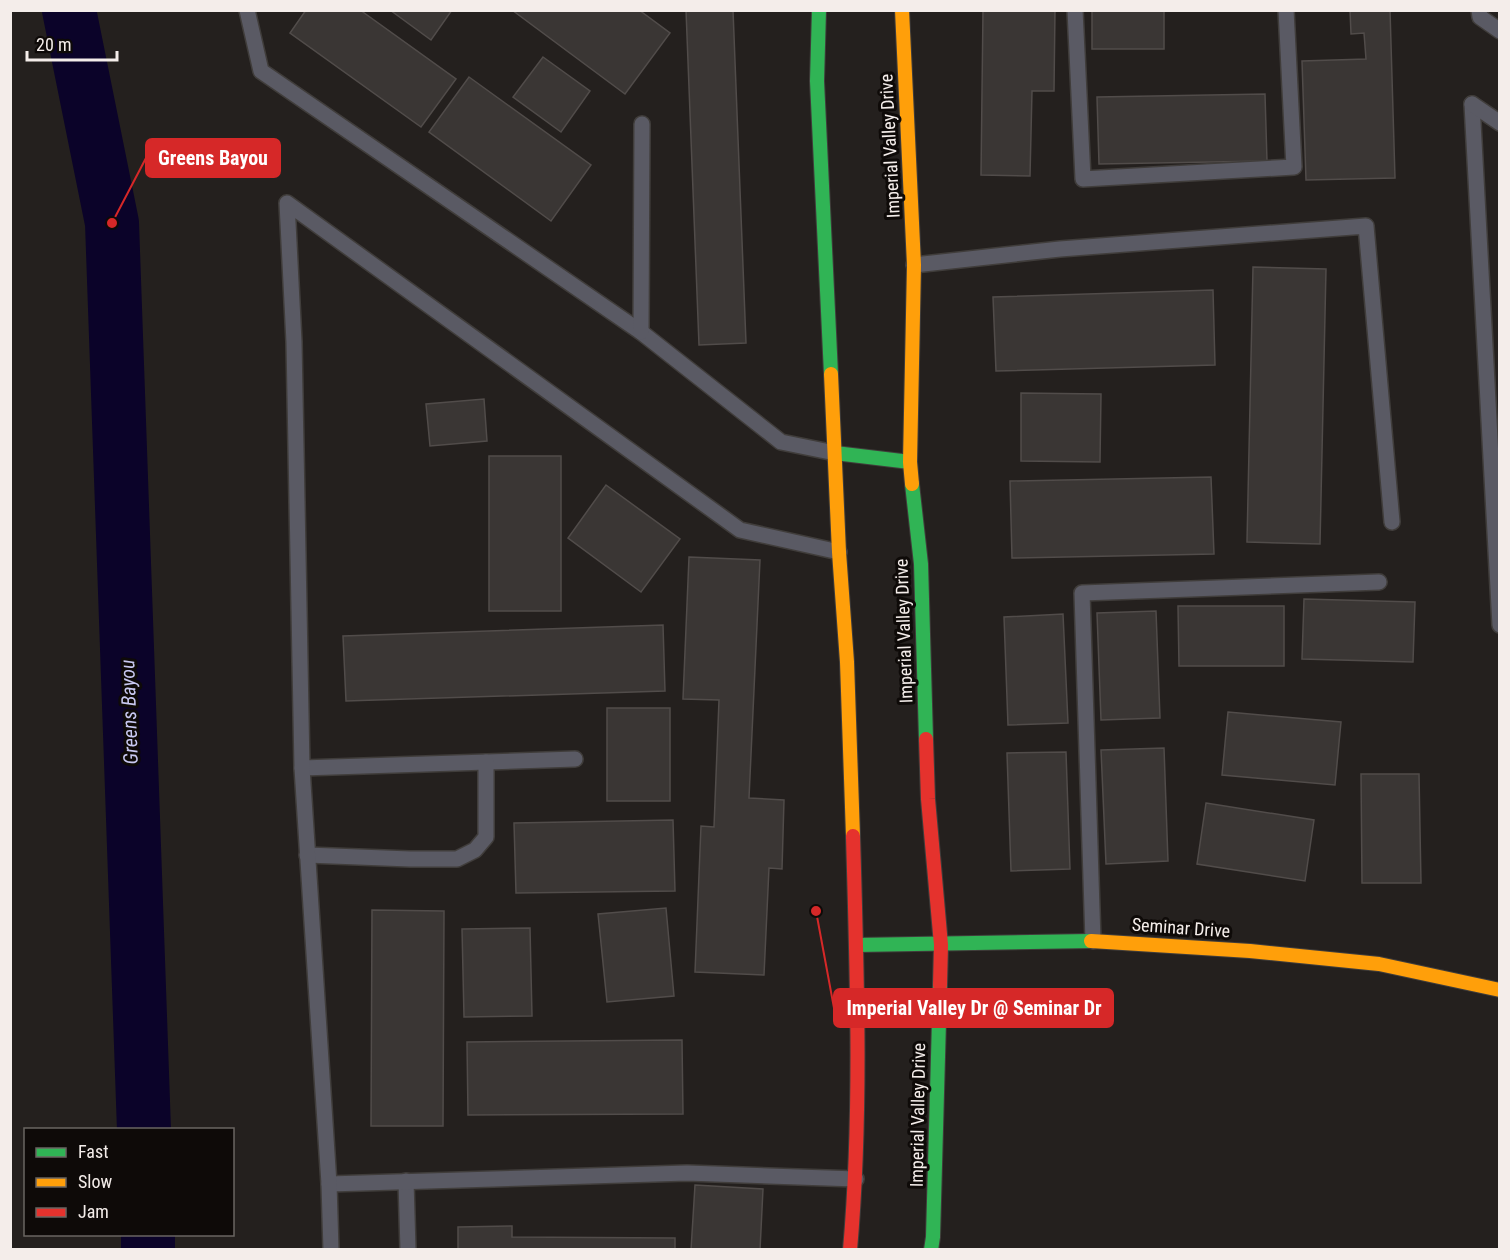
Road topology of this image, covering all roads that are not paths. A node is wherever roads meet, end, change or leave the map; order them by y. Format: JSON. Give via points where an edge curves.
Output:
{"nodes":[{"id":1,"x":247,"y":10,"type":"edge"},
{"id":2,"x":819,"y":10,"type":"edge"},
{"id":3,"x":902,"y":10,"type":"edge"},
{"id":4,"x":1075,"y":10,"type":"edge"},
{"id":5,"x":1286,"y":10,"type":"edge"},
{"id":6,"x":1479,"y":10,"type":"edge"},
{"id":7,"x":1500,"y":31,"type":"edge"},
{"id":8,"x":1500,"y":123,"type":"edge"},
{"id":9,"x":642,"y":124,"type":"dead end"},
{"id":10,"x":914,"y":265,"type":"junction"},
{"id":11,"x":641,"y":332,"type":"junction"},
{"id":12,"x":835,"y":453,"type":"junction"},
{"id":13,"x":910,"y":462,"type":"junction"},
{"id":14,"x":1392,"y":522,"type":"dead end"},
{"id":15,"x":839,"y":552,"type":"junction"},
{"id":16,"x":1379,"y":582,"type":"dead end"},
{"id":17,"x":1500,"y":625,"type":"edge"},
{"id":18,"x":575,"y":759,"type":"dead end"},
{"id":19,"x":486,"y":762,"type":"junction"},
{"id":20,"x":302,"y":768,"type":"junction"},
{"id":21,"x":307,"y":855,"type":"junction"},
{"id":22,"x":1093,"y":941,"type":"junction"},
{"id":23,"x":856,"y":945,"type":"junction"},
{"id":24,"x":940,"y":945,"type":"junction"},
{"id":25,"x":1500,"y":990,"type":"edge"},
{"id":26,"x":856,"y":1179,"type":"junction"},
{"id":27,"x":406,"y":1181,"type":"junction"},
{"id":28,"x":329,"y":1184,"type":"junction"},
{"id":29,"x":331,"y":1250,"type":"edge"},
{"id":30,"x":408,"y":1250,"type":"edge"},
{"id":31,"x":850,"y":1250,"type":"edge"},
{"id":32,"x":931,"y":1250,"type":"edge"}],
"edges":[{"from":1,"to":11,"type":"lane","via":[[261,70]]},
{"from":2,"to":12,"type":"main road","via":[[817,81]]},
{"from":3,"to":10,"type":"main road","name":"Imperial Valley Drive"},
{"from":4,"to":5,"type":"lane","via":[[1083,179],[1294,167]]},
{"from":6,"to":7,"type":"lane","via":[[1480,17]]},
{"from":8,"to":17,"type":"lane","via":[[1472,104]]},
{"from":9,"to":11,"type":"lane"},
{"from":10,"to":13,"type":"main road","name":"Imperial Valley Drive"},
{"from":10,"to":14,"type":"lane","via":[[1060,249],[1366,226]]},
{"from":11,"to":12,"type":"lane","via":[[781,442]]},
{"from":12,"to":13,"type":"main road"},
{"from":12,"to":15,"type":"main road"},
{"from":13,"to":24,"type":"main road","name":"Imperial Valley Drive","via":[[921,564],[928,799]]},
{"from":15,"to":20,"type":"lane","via":[[740,530],[287,202],[294,342]]},
{"from":15,"to":23,"type":"main road","via":[[847,662]]},
{"from":16,"to":22,"type":"lane","via":[[1082,593]]},
{"from":18,"to":19,"type":"lane"},
{"from":19,"to":20,"type":"lane"},
{"from":19,"to":21,"type":"lane","via":[[486,837],[475,850],[457,858]]},
{"from":20,"to":21,"type":"lane"},
{"from":21,"to":28,"type":"lane"},
{"from":22,"to":24,"type":"main road","name":"Seminar Drive"},
{"from":22,"to":25,"type":"main road","name":"Seminar Drive","via":[[1379,964]]},
{"from":23,"to":24,"type":"main road","name":"Seminar Drive"},
{"from":23,"to":26,"type":"main road"},
{"from":24,"to":32,"type":"main road","name":"Imperial Valley Drive"},
{"from":26,"to":27,"type":"lane","via":[[687,1173]]},
{"from":26,"to":31,"type":"main road"},
{"from":27,"to":28,"type":"lane"},
{"from":27,"to":30,"type":"lane"},
{"from":28,"to":29,"type":"lane"}]}
